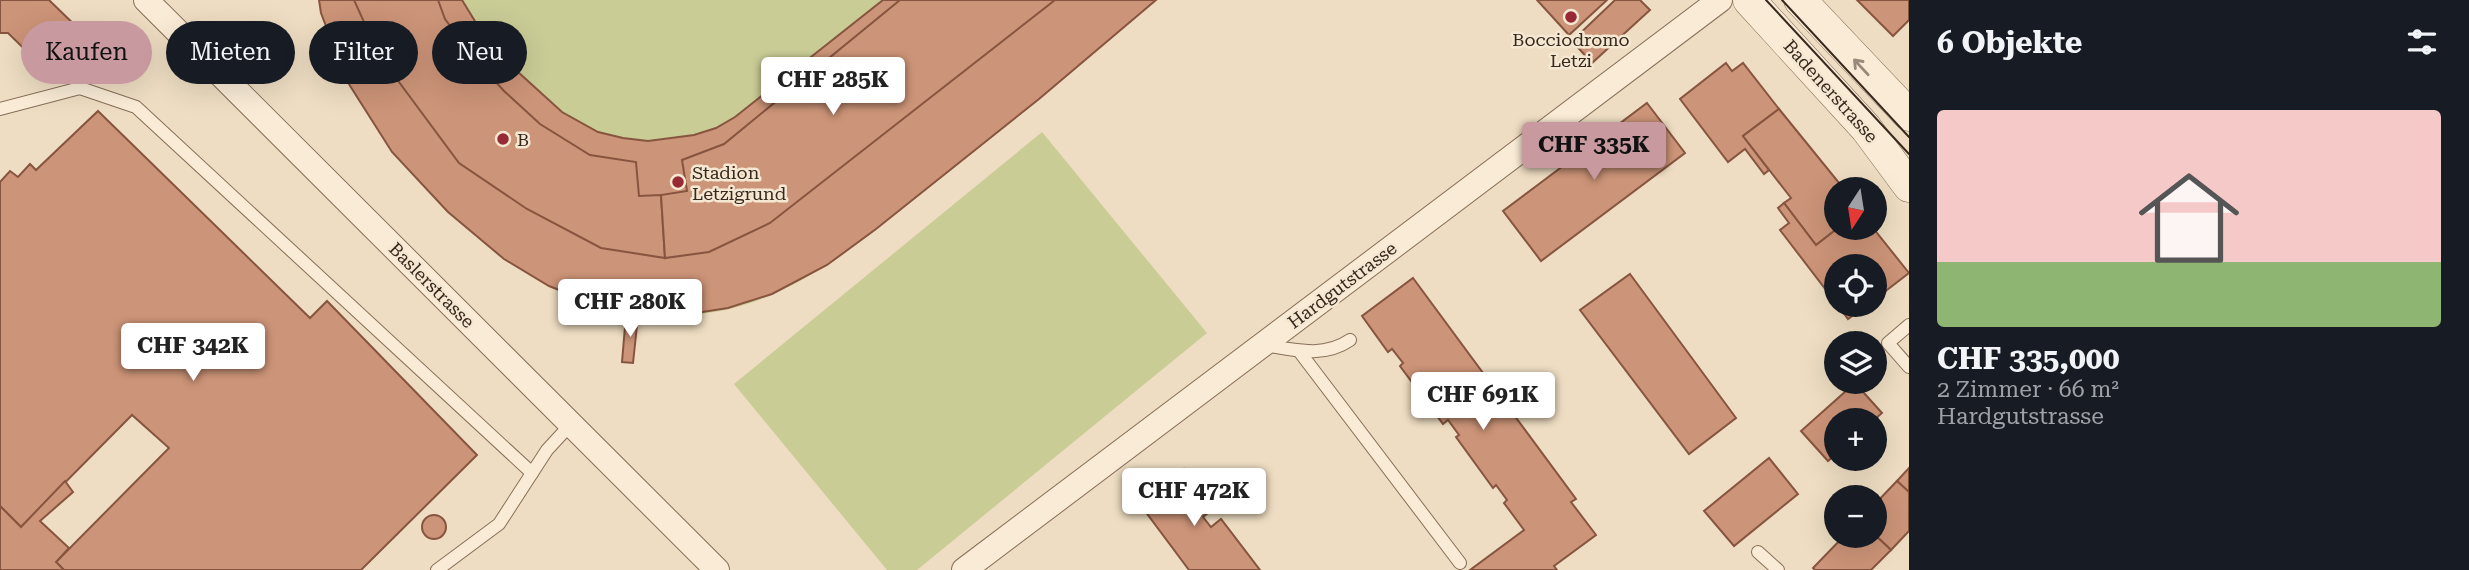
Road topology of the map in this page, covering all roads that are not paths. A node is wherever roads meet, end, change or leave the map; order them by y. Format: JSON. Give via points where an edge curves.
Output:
{"nodes":[{"id":1,"x":146,"y":0,"type":"edge"},
{"id":2,"x":1720,"y":0,"type":"edge"},
{"id":3,"x":1749,"y":0,"type":"edge"},
{"id":4,"x":1805,"y":2,"type":"edge"},
{"id":5,"x":0,"y":109,"type":"edge"},
{"id":6,"x":1909,"y":116,"type":"edge"},
{"id":7,"x":1909,"y":186,"type":"edge"},
{"id":8,"x":1909,"y":325,"type":"edge"},
{"id":9,"x":1350,"y":340,"type":"dead end"},
{"id":10,"x":1261,"y":344,"type":"junction"},
{"id":11,"x":1299,"y":351,"type":"junction"},
{"id":12,"x":1909,"y":367,"type":"edge"},
{"id":13,"x":571,"y":424,"type":"junction"},
{"id":14,"x":532,"y":473,"type":"junction"},
{"id":15,"x":1758,"y":552,"type":"dead end"},
{"id":16,"x":1460,"y":564,"type":"dead end"},
{"id":17,"x":437,"y":570,"type":"edge"},
{"id":18,"x":717,"y":570,"type":"edge"},
{"id":19,"x":964,"y":570,"type":"edge"},
{"id":20,"x":1778,"y":570,"type":"edge"}],
"edges":[{"from":1,"to":13,"type":"street","name":"Baslerstrasse"},
{"from":2,"to":10,"type":"street","name":"Hardgutstrasse"},
{"from":3,"to":7,"type":"street","name":"Badenerstrasse","via":[[1866,128]]},
{"from":6,"to":4,"type":"street","one_way":true},
{"from":5,"to":14,"type":"lane","via":[[80,88],[136,107]]},
{"from":8,"to":12,"type":"lane","via":[[1888,343]]},
{"from":9,"to":11,"type":"lane","via":[[1320,352]]},
{"from":10,"to":11,"type":"lane"},
{"from":10,"to":19,"type":"street","name":"Hardgutstrasse"},
{"from":11,"to":16,"type":"lane"},
{"from":13,"to":14,"type":"lane"},
{"from":13,"to":18,"type":"street","name":"Baslerstrasse"},
{"from":14,"to":17,"type":"lane","via":[[499,524]]},
{"from":15,"to":20,"type":"lane"}]}
